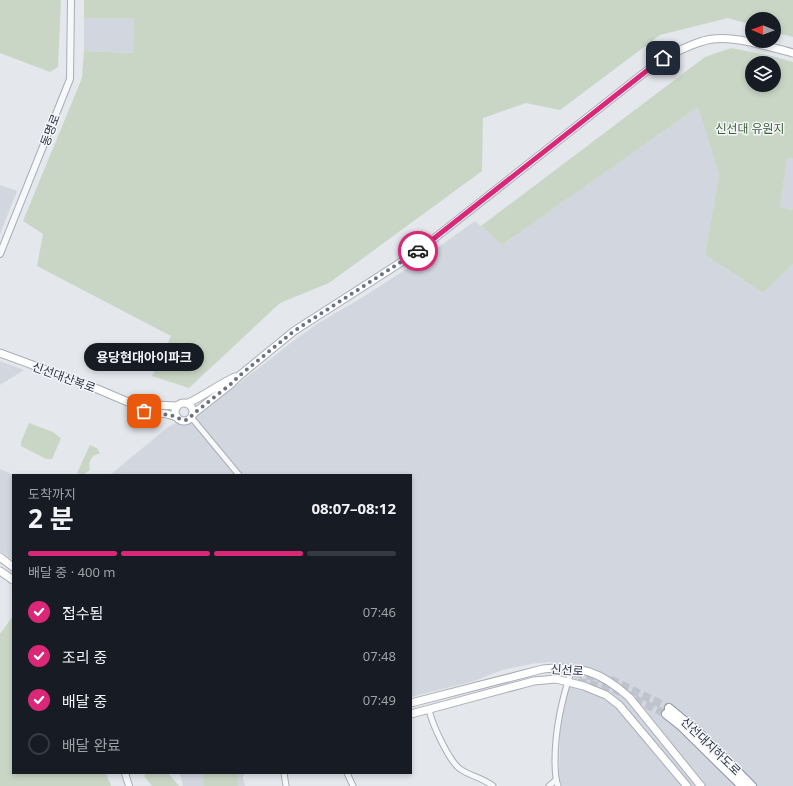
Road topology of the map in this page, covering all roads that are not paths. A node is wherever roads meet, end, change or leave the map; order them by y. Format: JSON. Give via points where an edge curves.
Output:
{"nodes":[{"id":1,"x":71,"y":0,"type":"edge"},
{"id":2,"x":793,"y":53,"type":"edge"},
{"id":3,"x":0,"y":254,"type":"edge"},
{"id":4,"x":0,"y":353,"type":"edge"},
{"id":5,"x":239,"y":376,"type":"junction"},
{"id":6,"x":128,"y":402,"type":"junction"},
{"id":7,"x":188,"y":403,"type":"junction"},
{"id":8,"x":177,"y":406,"type":"junction"},
{"id":9,"x":192,"y":416,"type":"junction"},
{"id":10,"x":177,"y":417,"type":"junction"},
{"id":11,"x":238,"y":474,"type":"edge"},
{"id":12,"x":0,"y":557,"type":"edge"},
{"id":13,"x":12,"y":565,"type":"edge"},
{"id":14,"x":0,"y":571,"type":"edge"},
{"id":15,"x":12,"y":579,"type":"edge"},
{"id":16,"x":572,"y":668,"type":"junction"},
{"id":17,"x":567,"y":682,"type":"junction"},
{"id":18,"x":412,"y":704,"type":"edge"},
{"id":19,"x":429,"y":709,"type":"junction"},
{"id":20,"x":412,"y":714,"type":"edge"},
{"id":21,"x":711,"y":755,"type":"junction"},
{"id":22,"x":125,"y":774,"type":"edge"},
{"id":23,"x":284,"y":774,"type":"edge"},
{"id":24,"x":347,"y":774,"type":"edge"},
{"id":25,"x":557,"y":783,"type":"edge"},
{"id":26,"x":129,"y":786,"type":"edge"},
{"id":27,"x":286,"y":786,"type":"edge"},
{"id":28,"x":352,"y":786,"type":"edge"},
{"id":29,"x":493,"y":786,"type":"edge"},
{"id":30,"x":549,"y":786,"type":"edge"},
{"id":31,"x":687,"y":786,"type":"edge"},
{"id":32,"x":701,"y":786,"type":"edge"},
{"id":33,"x":734,"y":786,"type":"edge"},
{"id":34,"x":742,"y":786,"type":"edge"},
{"id":35,"x":752,"y":786,"type":"edge"}],
"edges":[{"from":1,"to":3,"type":"street","name":"동명로","via":[[70,79]]},
{"from":2,"to":5,"type":"main road","name":"신선대산복로","via":[[736,39],[714,39],[696,43],[663,58],[417,252],[294,331]]},
{"from":4,"to":6,"type":"main road","name":"신선대산복로"},
{"from":5,"to":7,"type":"main road","name":"신선대산복로"},
{"from":5,"to":9,"type":"main road","name":"신선대산복로"},
{"from":6,"to":8,"type":"main road","name":"신선대산복로"},
{"from":6,"to":10,"type":"main road","name":"신선대산복로","via":[[144,411]]},
{"from":7,"to":8,"type":"main road","name":"신선대산복로","via":[[180,403]]},
{"from":7,"to":9,"type":"main road","via":[[193,410]]},
{"from":8,"to":10,"type":"main road"},
{"from":9,"to":10,"type":"main road","name":"신선대산복로","via":[[184,421]]},
{"from":9,"to":11,"type":"street"},
{"from":12,"to":13,"type":"main road"},
{"from":14,"to":15,"type":"main road"},
{"from":16,"to":17,"type":"street"},
{"from":16,"to":18,"type":"main road","name":"신선로","via":[[543,669]]},
{"from":16,"to":32,"type":"main road","name":"신선로","via":[[595,674],[615,685],[629,697]]},
{"from":17,"to":19,"type":"main road","name":"신선로","via":[[556,679],[534,681]]},
{"from":17,"to":25,"type":"street","via":[[555,748]]},
{"from":17,"to":31,"type":"main road","name":"신선로","via":[[606,695],[619,705]]},
{"from":19,"to":20,"type":"main road","name":"신선로"},
{"from":19,"to":29,"type":"street","via":[[436,732],[460,769]]},
{"from":21,"to":33,"type":"highway"},
{"from":21,"to":34,"type":"highway","name":"신선대지하도로"},
{"from":21,"to":35,"type":"highway","name":"신선대지하도로","via":[[667,711],[698,732]]},
{"from":22,"to":26,"type":"street"},
{"from":23,"to":27,"type":"street"},
{"from":24,"to":28,"type":"street"},
{"from":25,"to":30,"type":"street"}]}
